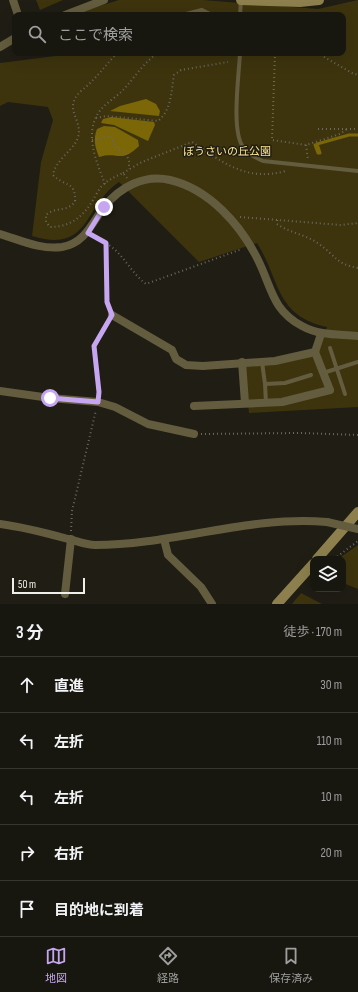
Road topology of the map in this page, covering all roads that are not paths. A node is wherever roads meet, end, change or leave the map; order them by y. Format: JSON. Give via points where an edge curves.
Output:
{"nodes":[{"id":1,"x":13,"y":0,"type":"edge"},
{"id":2,"x":104,"y":0,"type":"edge"},
{"id":3,"x":241,"y":0,"type":"edge"},
{"id":4,"x":319,"y":0,"type":"edge"},
{"id":5,"x":17,"y":12,"type":"edge"},
{"id":6,"x":72,"y":12,"type":"edge"},
{"id":7,"x":194,"y":12,"type":"edge"},
{"id":8,"x":207,"y":12,"type":"edge"},
{"id":9,"x":240,"y":12,"type":"edge"},
{"id":10,"x":12,"y":40,"type":"edge"},
{"id":11,"x":0,"y":47,"type":"edge"},
{"id":12,"x":240,"y":56,"type":"edge"},
{"id":13,"x":358,"y":171,"type":"edge"},
{"id":14,"x":0,"y":234,"type":"edge"},
{"id":15,"x":112,"y":315,"type":"road end"},
{"id":16,"x":321,"y":334,"type":"junction"},
{"id":17,"x":358,"y":336,"type":"edge"},
{"id":18,"x":330,"y":348,"type":"dead end"},
{"id":19,"x":315,"y":352,"type":"junction"},
{"id":20,"x":242,"y":362,"type":"junction"},
{"id":21,"x":262,"y":362,"type":"junction"},
{"id":22,"x":358,"y":362,"type":"edge"},
{"id":23,"x":337,"y":369,"type":"junction"},
{"id":24,"x":324,"y":373,"type":"junction"},
{"id":25,"x":311,"y":375,"type":"dead end"},
{"id":26,"x":265,"y":384,"type":"junction"},
{"id":27,"x":0,"y":391,"type":"edge"},
{"id":28,"x":345,"y":394,"type":"dead end"},
{"id":29,"x":245,"y":403,"type":"junction"},
{"id":30,"x":266,"y":403,"type":"junction"},
{"id":31,"x":194,"y":406,"type":"dead end"},
{"id":32,"x":194,"y":434,"type":"road end"},
{"id":33,"x":358,"y":512,"type":"edge"},
{"id":34,"x":0,"y":524,"type":"edge"},
{"id":35,"x":358,"y":529,"type":"edge"},
{"id":36,"x":164,"y":538,"type":"junction"},
{"id":37,"x":71,"y":539,"type":"junction"},
{"id":38,"x":320,"y":556,"type":"edge"},
{"id":39,"x":310,"y":567,"type":"edge"},
{"id":40,"x":65,"y":594,"type":"dead end"},
{"id":41,"x":212,"y":604,"type":"edge"},
{"id":42,"x":278,"y":604,"type":"edge"}],
"edges":[{"from":1,"to":5,"type":"street"},
{"from":2,"to":6,"type":"street"},
{"from":3,"to":4,"type":"street"},
{"from":3,"to":9,"type":"lane"},
{"from":7,"to":8,"type":"lane"},
{"from":10,"to":11,"type":"street"},
{"from":12,"to":13,"type":"lane","via":[[237,135],[243,147],[263,161]]},
{"from":14,"to":16,"type":"street","via":[[38,246],[55,248],[75,242],[88,233],[104,207],[128,185],[146,178],[169,180],[194,187],[218,206],[237,226],[251,246],[268,287],[282,311],[303,327]]},
{"from":15,"to":20,"type":"street","via":[[172,350],[176,359],[186,365]]},
{"from":16,"to":17,"type":"street"},
{"from":16,"to":19,"type":"street"},
{"from":18,"to":23,"type":"lane"},
{"from":19,"to":21,"type":"street"},
{"from":19,"to":24,"type":"street"},
{"from":20,"to":21,"type":"street"},
{"from":20,"to":29,"type":"street"},
{"from":21,"to":26,"type":"lane"},
{"from":22,"to":23,"type":"lane"},
{"from":23,"to":24,"type":"lane"},
{"from":23,"to":28,"type":"lane"},
{"from":24,"to":30,"type":"street","via":[[330,390],[282,402]]},
{"from":25,"to":26,"type":"lane","via":[[285,383]]},
{"from":26,"to":30,"type":"lane"},
{"from":27,"to":32,"type":"street","via":[[98,402],[115,407],[148,424]]},
{"from":29,"to":30,"type":"street"},
{"from":29,"to":31,"type":"street"},
{"from":33,"to":38,"type":"street"},
{"from":34,"to":37,"type":"street"},
{"from":35,"to":36,"type":"street","bridge":true,"via":[[308,520]]},
{"from":36,"to":37,"type":"street","via":[[93,545]]},
{"from":36,"to":41,"type":"street","via":[[168,555],[201,587]]},
{"from":37,"to":40,"type":"street"},
{"from":39,"to":42,"type":"street"}]}
